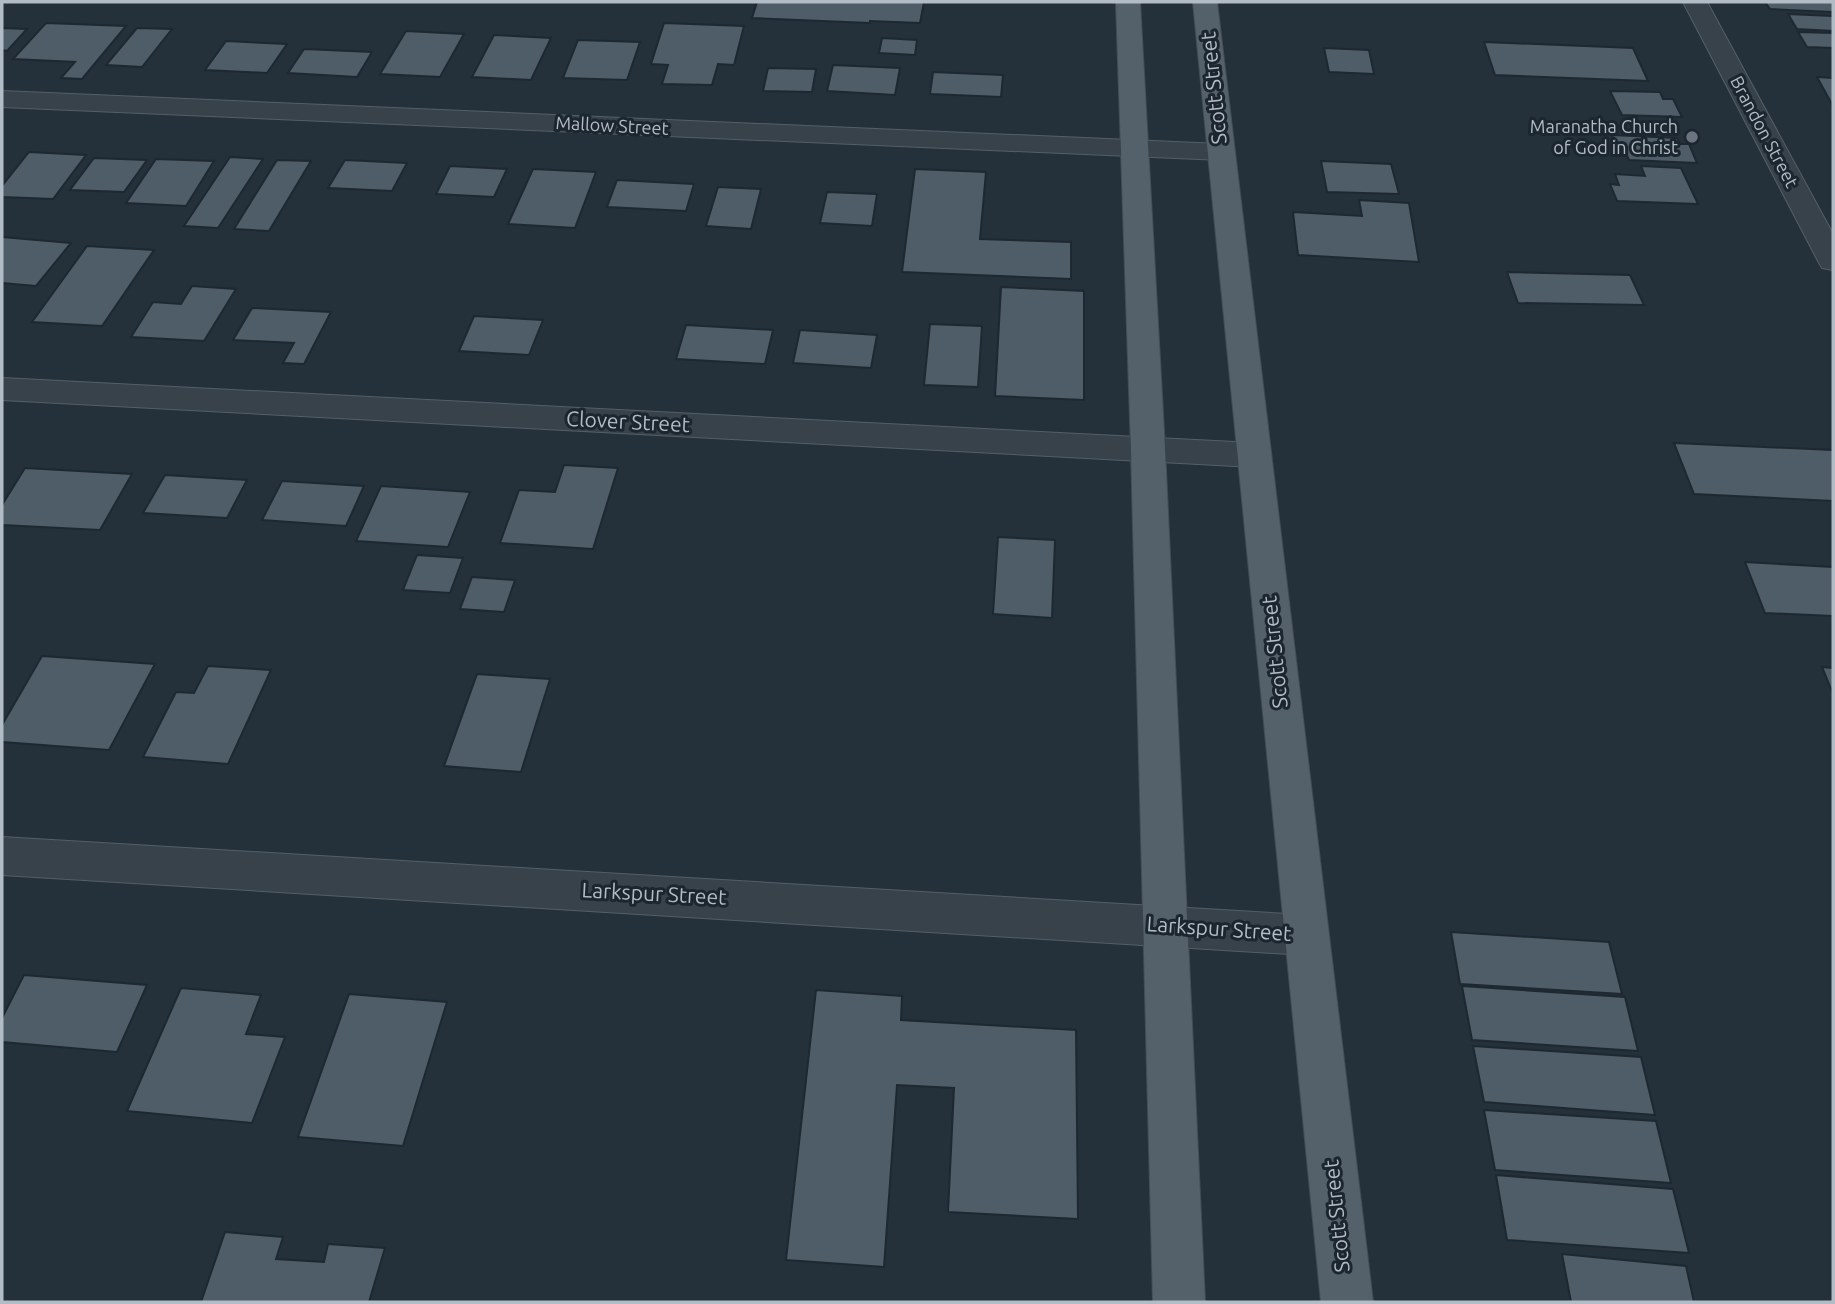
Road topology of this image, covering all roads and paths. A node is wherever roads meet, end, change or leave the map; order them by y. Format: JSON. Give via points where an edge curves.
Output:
{"nodes":[{"id":1,"x":1128,"y":2,"type":"edge"},
{"id":2,"x":1205,"y":2,"type":"edge"},
{"id":3,"x":1695,"y":2,"type":"edge"},
{"id":4,"x":2,"y":99,"type":"edge"},
{"id":5,"x":1134,"y":149,"type":"junction"},
{"id":6,"x":1221,"y":152,"type":"junction"},
{"id":7,"x":1833,"y":261,"type":"edge"},
{"id":8,"x":2,"y":388,"type":"edge"},
{"id":9,"x":1148,"y":449,"type":"junction"},
{"id":10,"x":1254,"y":455,"type":"junction"},
{"id":11,"x":2,"y":856,"type":"edge"},
{"id":12,"x":1164,"y":925,"type":"junction"},
{"id":13,"x":1305,"y":935,"type":"junction"},
{"id":14,"x":1179,"y":1302,"type":"edge"},
{"id":15,"x":1347,"y":1302,"type":"edge"}],
"edges":[{"from":1,"to":5,"type":"main road"},
{"from":2,"to":6,"type":"main road","name":"Scott Street"},
{"from":3,"to":7,"type":"street","name":"Brandon Street"},
{"from":4,"to":5,"type":"street","name":"Mallow Street"},
{"from":5,"to":6,"type":"street","name":"Mallow Street"},
{"from":5,"to":9,"type":"main road"},
{"from":6,"to":10,"type":"main road","name":"Scott Street"},
{"from":8,"to":9,"type":"street","name":"Clover Street"},
{"from":9,"to":10,"type":"street","name":"Clover Street"},
{"from":9,"to":12,"type":"main road"},
{"from":10,"to":13,"type":"main road","name":"Scott Street"},
{"from":11,"to":12,"type":"street","name":"Larkspur Street"},
{"from":12,"to":13,"type":"street","name":"Larkspur Street"},
{"from":12,"to":14,"type":"main road"},
{"from":13,"to":15,"type":"main road","name":"Scott Street"}]}
